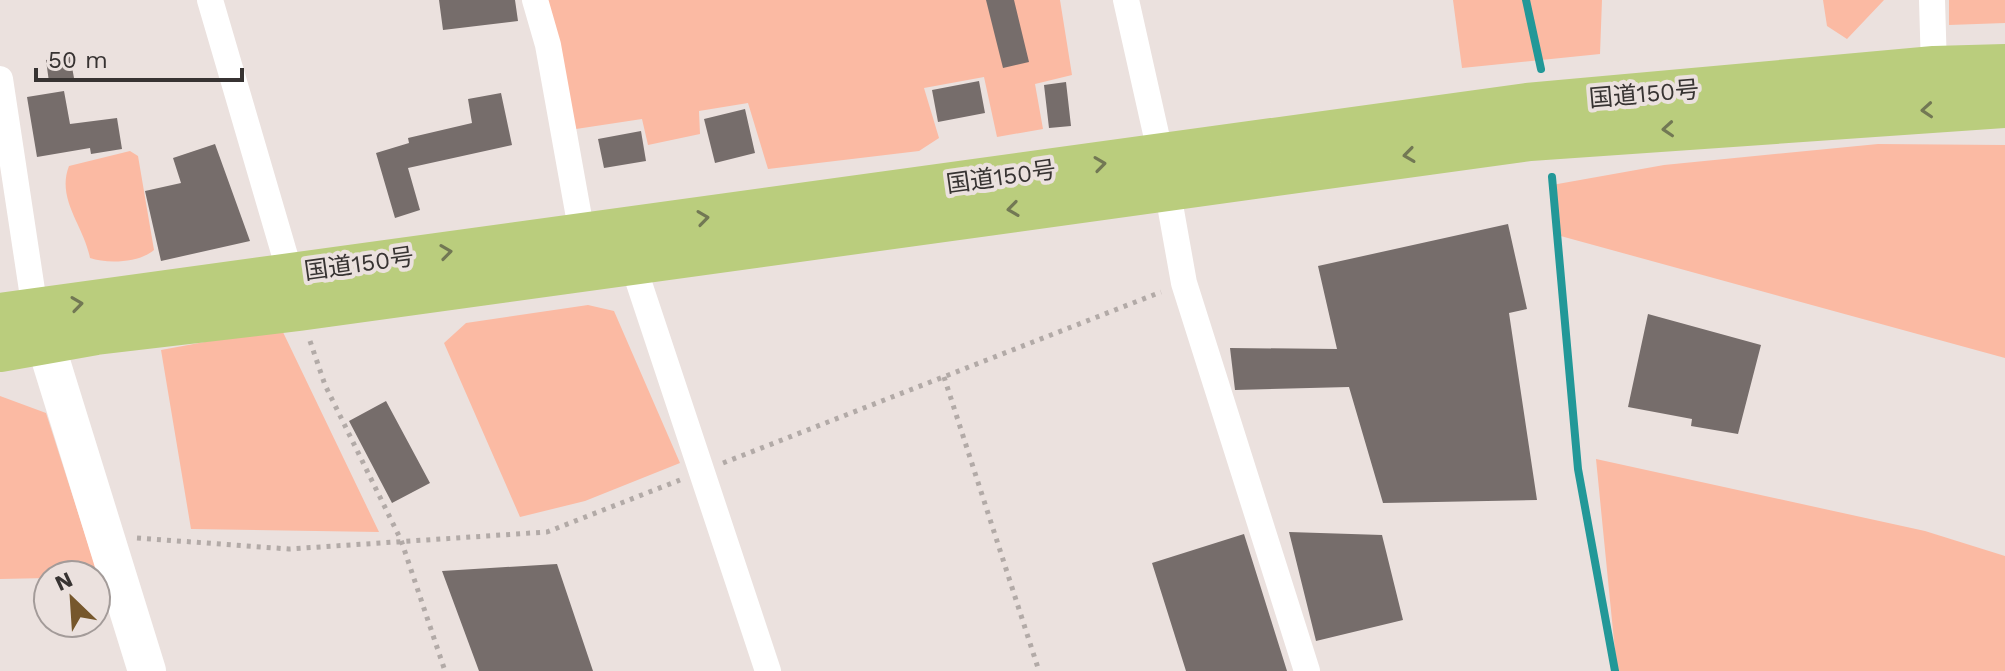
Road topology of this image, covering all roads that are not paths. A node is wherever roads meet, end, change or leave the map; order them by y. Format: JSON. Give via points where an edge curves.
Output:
{"nodes":[{"id":1,"x":210,"y":0,"type":"edge"},
{"id":2,"x":535,"y":0,"type":"edge"},
{"id":3,"x":1126,"y":0,"type":"edge"},
{"id":4,"x":1932,"y":0,"type":"edge"},
{"id":5,"x":2005,"y":66,"type":"edge"},
{"id":6,"x":1934,"y":68,"type":"junction"},
{"id":7,"x":0,"y":79,"type":"edge"},
{"id":8,"x":2005,"y":106,"type":"edge"},
{"id":9,"x":1164,"y":172,"type":"junction"},
{"id":10,"x":582,"y":234,"type":"junction"},
{"id":11,"x":632,"y":262,"type":"junction"},
{"id":12,"x":295,"y":291,"type":"junction"},
{"id":13,"x":27,"y":323,"type":"edge"},
{"id":14,"x":0,"y":350,"type":"edge"},
{"id":15,"x":147,"y":671,"type":"edge"},
{"id":16,"x":768,"y":671,"type":"edge"},
{"id":17,"x":1307,"y":671,"type":"edge"}],
"edges":[{"from":1,"to":12,"type":"street"},
{"from":2,"to":10,"type":"street"},
{"from":3,"to":9,"type":"street"},
{"from":4,"to":6,"type":"street"},
{"from":5,"to":6,"type":"highway","name":"国道150号"},
{"from":6,"to":9,"type":"highway","name":"国道150号","via":[[1527,105]]},
{"from":7,"to":13,"type":"street"},
{"from":8,"to":9,"type":"highway","name":"国道150号","one_way":true,"via":[[1530,139]]},
{"from":10,"to":9,"type":"highway","name":"国道150号","one_way":true},
{"from":9,"to":11,"type":"highway","name":"国道150号","one_way":true},
{"from":9,"to":17,"type":"street","via":[[1184,283]]},
{"from":12,"to":10,"type":"highway","name":"国道150号","one_way":true},
{"from":11,"to":12,"type":"highway","name":"国道150号"},
{"from":11,"to":16,"type":"street"},
{"from":12,"to":13,"type":"highway","name":"国道150号"},
{"from":13,"to":14,"type":"highway","name":"国道150号"},
{"from":13,"to":15,"type":"street"}]}
